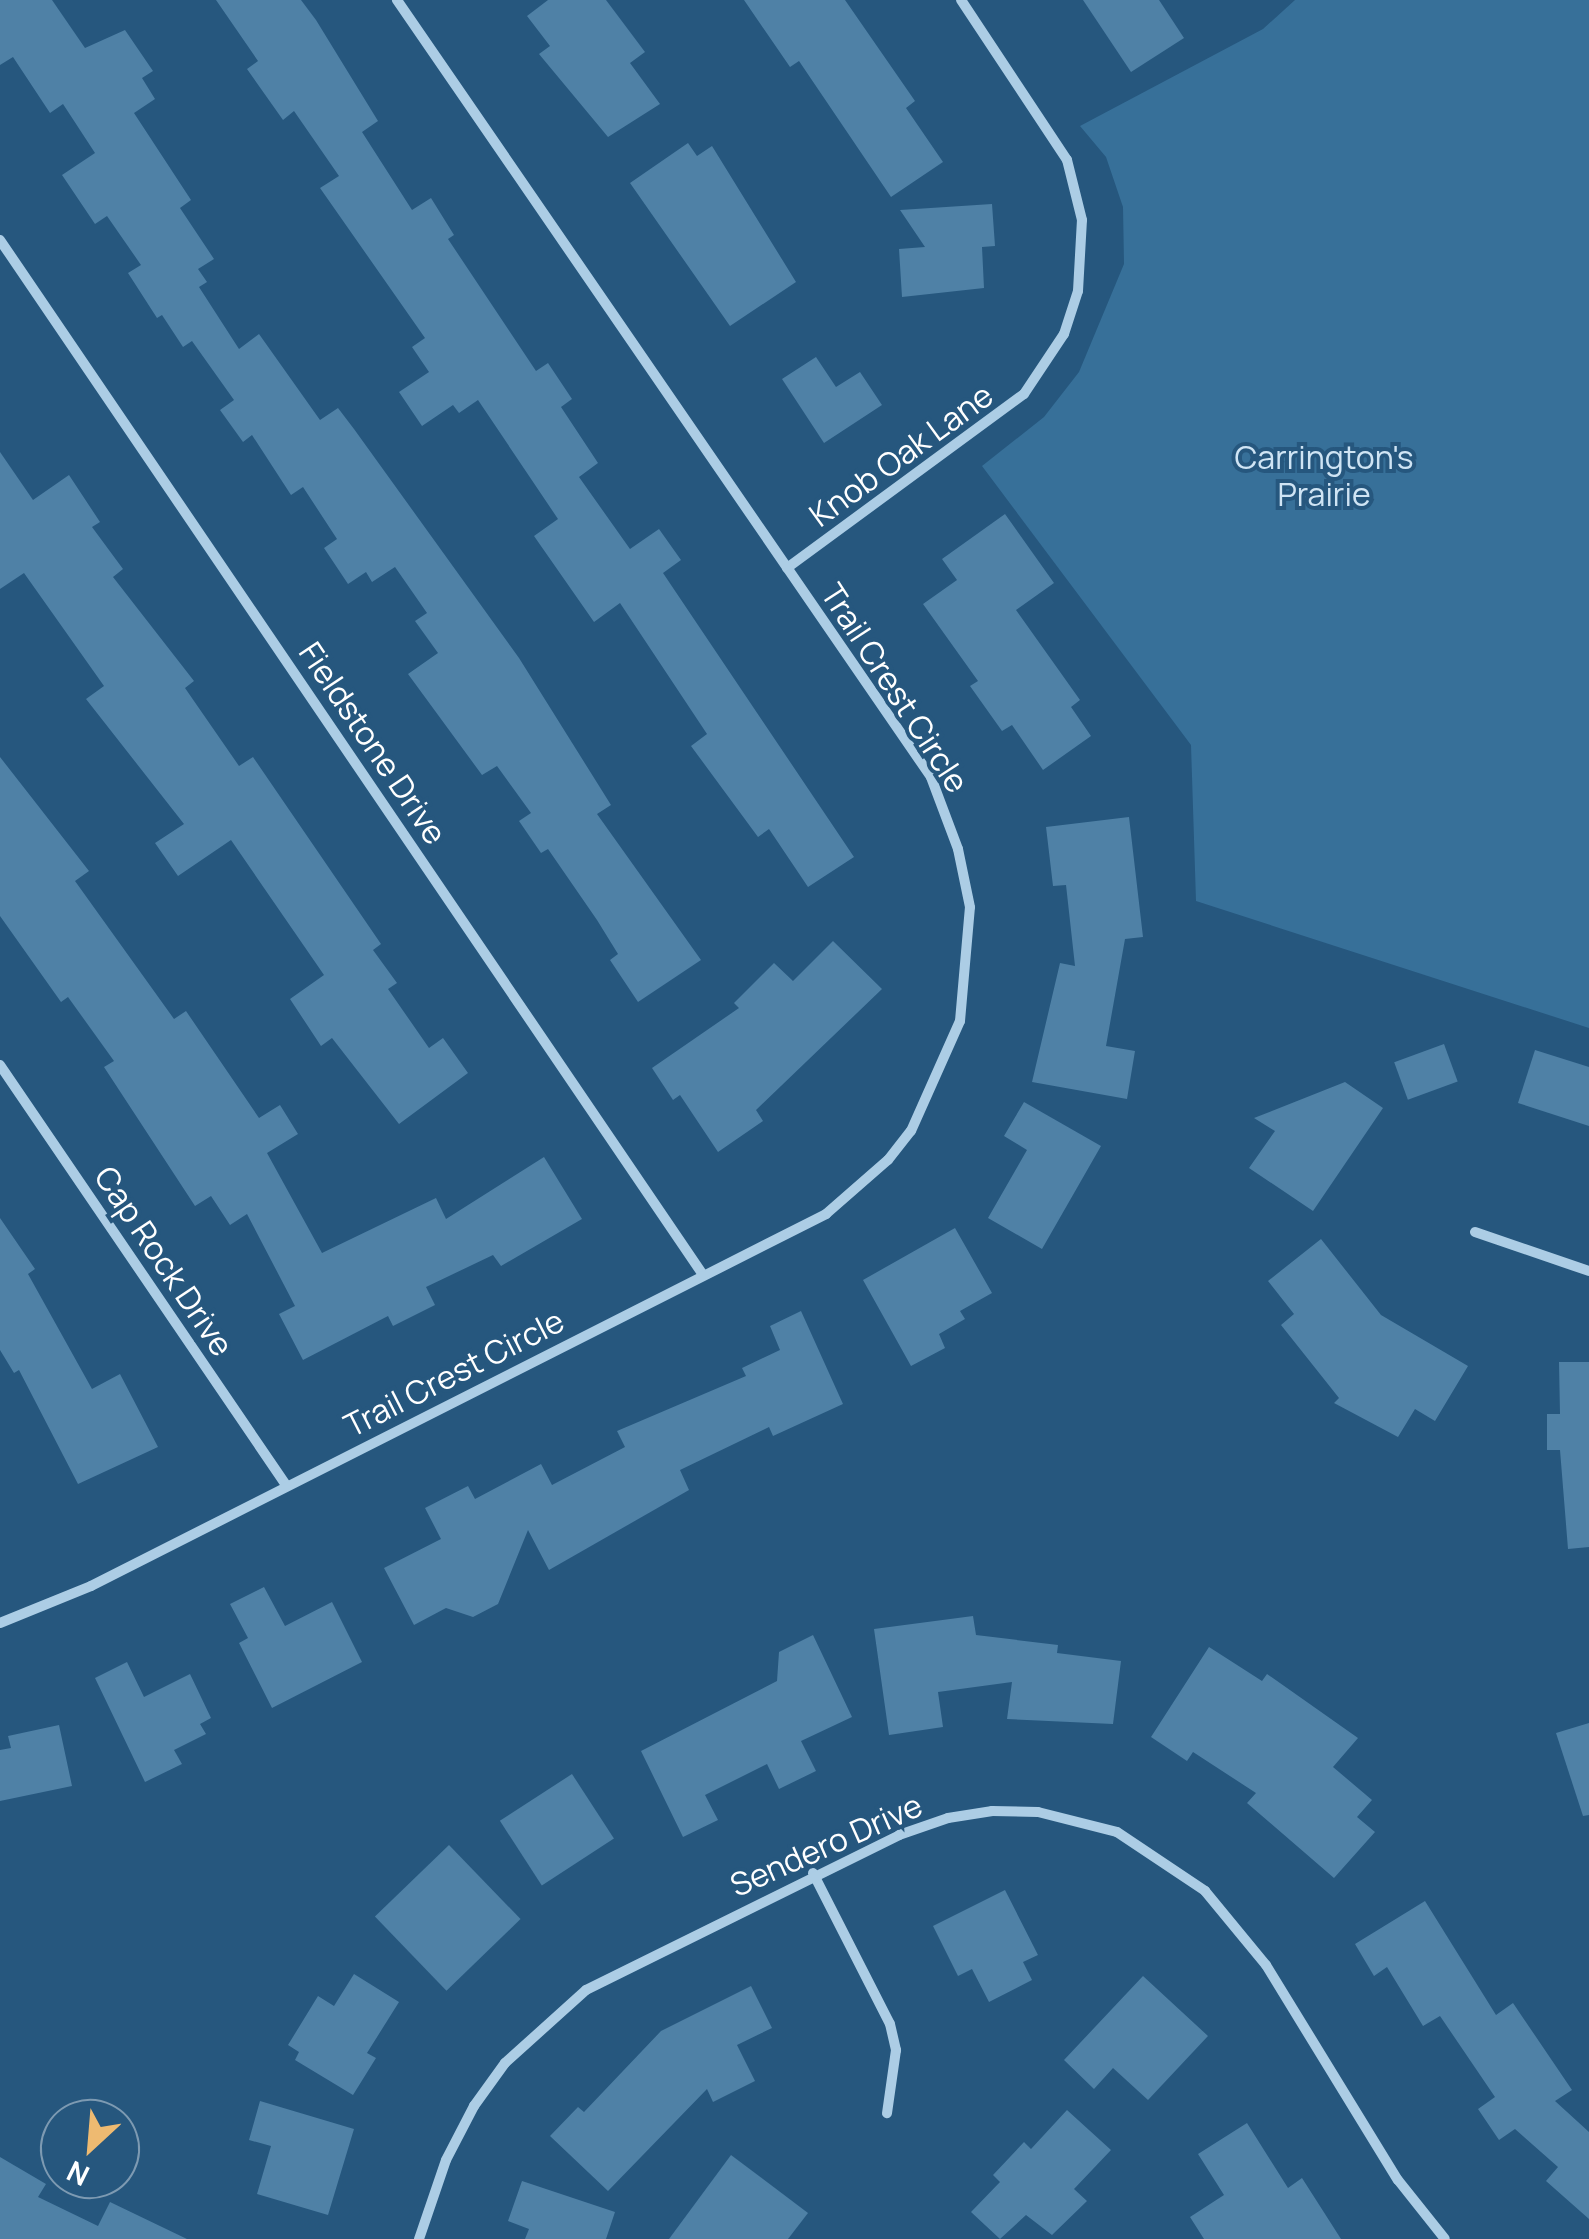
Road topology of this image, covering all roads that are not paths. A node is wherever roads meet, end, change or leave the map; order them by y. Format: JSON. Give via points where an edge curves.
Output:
{"nodes":[{"id":1,"x":398,"y":0,"type":"edge"},
{"id":2,"x":961,"y":0,"type":"edge"},
{"id":3,"x":0,"y":240,"type":"edge"},
{"id":4,"x":788,"y":568,"type":"junction"},
{"id":5,"x":0,"y":1066,"type":"edge"},
{"id":6,"x":1475,"y":1232,"type":"dead end"},
{"id":7,"x":1589,"y":1270,"type":"edge"},
{"id":8,"x":704,"y":1275,"type":"junction"},
{"id":9,"x":286,"y":1485,"type":"junction"},
{"id":10,"x":0,"y":1623,"type":"edge"},
{"id":11,"x":814,"y":1873,"type":"junction"},
{"id":12,"x":887,"y":2113,"type":"dead end"},
{"id":13,"x":419,"y":2239,"type":"edge"},
{"id":14,"x":1446,"y":2239,"type":"edge"}],
"edges":[{"from":1,"to":4,"type":"street","name":"Trail Crest Circle"},
{"from":2,"to":4,"type":"street","name":"Knob Oak Lane","via":[[1066,160],[1082,220],[1078,291],[1064,334],[1024,394]]},
{"from":3,"to":8,"type":"street","name":"Fieldstone Drive"},
{"from":4,"to":8,"type":"street","name":"Trail Crest Circle","via":[[946,808],[970,907],[968,986],[930,1098],[888,1160],[826,1214]]},
{"from":5,"to":9,"type":"street","name":"Cap Rock Drive"},
{"from":6,"to":7,"type":"street"},
{"from":8,"to":9,"type":"street","name":"Trail Crest Circle"},
{"from":9,"to":10,"type":"street","name":"Trail Crest Circle","via":[[91,1586]]},
{"from":11,"to":12,"type":"street","via":[[890,2024],[896,2050]]},
{"from":11,"to":13,"type":"street","name":"Sendero Drive","via":[[586,1990],[541,2028],[474,2106],[446,2160]]},
{"from":11,"to":14,"type":"street","name":"Sendero Drive","via":[[948,1818],[992,1812],[1083,1821],[1146,1848],[1236,1924],[1398,2180]]}]}
